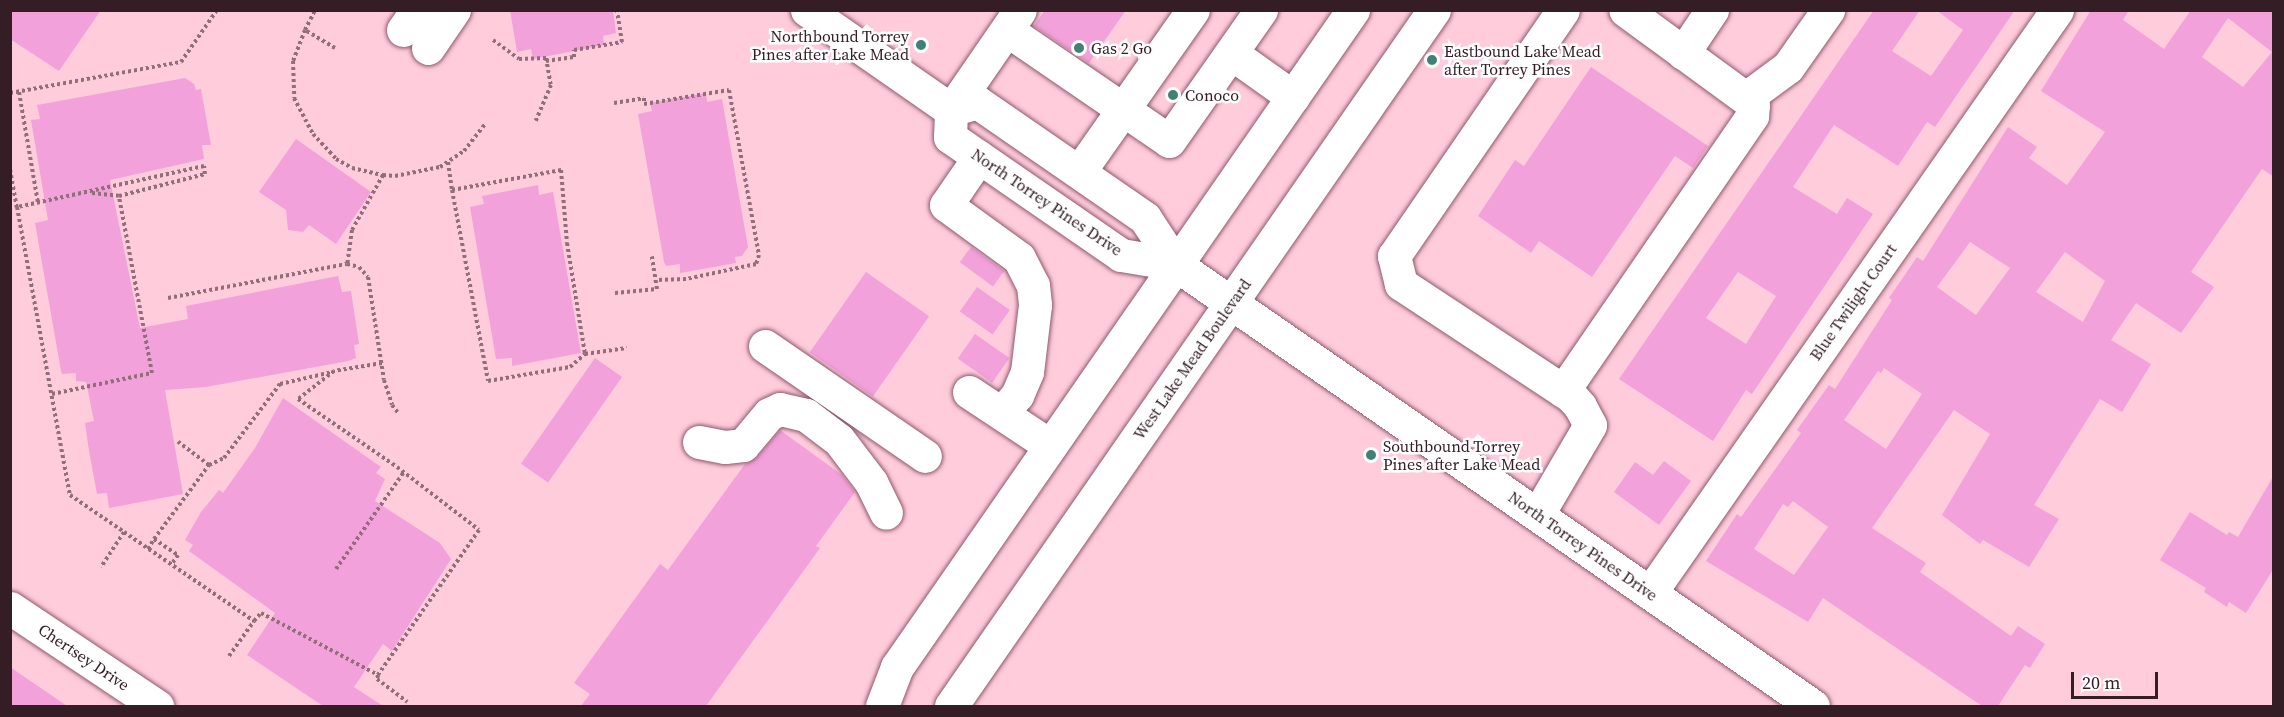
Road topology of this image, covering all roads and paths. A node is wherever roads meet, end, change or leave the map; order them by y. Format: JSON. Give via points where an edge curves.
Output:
{"nodes":[{"id":1,"x":217,"y":10,"type":"edge"},
{"id":2,"x":315,"y":10,"type":"edge"},
{"id":3,"x":454,"y":10,"type":"edge"},
{"id":4,"x":617,"y":10,"type":"edge"},
{"id":5,"x":807,"y":10,"type":"edge"},
{"id":6,"x":1193,"y":10,"type":"edge"},
{"id":7,"x":1261,"y":10,"type":"edge"},
{"id":8,"x":1353,"y":10,"type":"edge"},
{"id":9,"x":1434,"y":10,"type":"edge"},
{"id":10,"x":1563,"y":10,"type":"edge"},
{"id":11,"x":1624,"y":10,"type":"edge"},
{"id":12,"x":1712,"y":10,"type":"edge"},
{"id":13,"x":1828,"y":10,"type":"edge"},
{"id":14,"x":2057,"y":10,"type":"edge"},
{"id":15,"x":1014,"y":20,"type":"edge"},
{"id":16,"x":305,"y":30,"type":"junction"},
{"id":17,"x":416,"y":30,"type":"edge"},
{"id":18,"x":493,"y":40,"type":"dead end"},
{"id":19,"x":335,"y":48,"type":"dead end"},
{"id":20,"x":1231,"y":53,"type":"junction"},
{"id":21,"x":1683,"y":53,"type":"junction"},
{"id":22,"x":546,"y":61,"type":"junction"},
{"id":23,"x":19,"y":92,"type":"junction"},
{"id":24,"x":10,"y":93,"type":"edge"},
{"id":25,"x":1293,"y":97,"type":"junction"},
{"id":26,"x":1746,"y":98,"type":"junction"},
{"id":27,"x":614,"y":103,"type":"dead end"},
{"id":28,"x":951,"y":110,"type":"junction"},
{"id":29,"x":1124,"y":110,"type":"junction"},
{"id":30,"x":536,"y":122,"type":"dead end"},
{"id":31,"x":485,"y":123,"type":"dead end"},
{"id":32,"x":980,"y":157,"type":"junction"},
{"id":33,"x":448,"y":162,"type":"junction"},
{"id":34,"x":566,"y":168,"type":"dead end"},
{"id":35,"x":10,"y":169,"type":"edge"},
{"id":36,"x":561,"y":170,"type":"junction"},
{"id":37,"x":1079,"y":172,"type":"junction"},
{"id":38,"x":383,"y":175,"type":"junction"},
{"id":39,"x":452,"y":190,"type":"junction"},
{"id":40,"x":92,"y":193,"type":"junction"},
{"id":41,"x":119,"y":196,"type":"junction"},
{"id":42,"x":38,"y":203,"type":"junction"},
{"id":43,"x":17,"y":207,"type":"junction"},
{"id":44,"x":652,"y":256,"type":"dead end"},
{"id":45,"x":347,"y":264,"type":"junction"},
{"id":46,"x":1175,"y":264,"type":"junction"},
{"id":47,"x":656,"y":280,"type":"junction"},
{"id":48,"x":615,"y":293,"type":"dead end"},
{"id":49,"x":168,"y":298,"type":"dead end"},
{"id":50,"x":1231,"y":302,"type":"junction"},
{"id":51,"x":765,"y":346,"type":"dead end"},
{"id":52,"x":627,"y":348,"type":"dead end"},
{"id":53,"x":585,"y":354,"type":"junction"},
{"id":54,"x":382,"y":363,"type":"junction"},
{"id":55,"x":338,"y":370,"type":"junction"},
{"id":56,"x":1563,"y":391,"type":"junction"},
{"id":57,"x":969,"y":392,"type":"dead end"},
{"id":58,"x":52,"y":394,"type":"junction"},
{"id":59,"x":1002,"y":413,"type":"junction"},
{"id":60,"x":399,"y":414,"type":"dead end"},
{"id":61,"x":178,"y":442,"type":"dead end"},
{"id":62,"x":699,"y":442,"type":"dead end"},
{"id":63,"x":1049,"y":445,"type":"junction"},
{"id":64,"x":925,"y":456,"type":"dead end"},
{"id":65,"x":209,"y":465,"type":"junction"},
{"id":66,"x":404,"y":472,"type":"junction"},
{"id":67,"x":886,"y":513,"type":"dead end"},
{"id":68,"x":1538,"y":514,"type":"junction"},
{"id":69,"x":124,"y":532,"type":"junction"},
{"id":70,"x":154,"y":539,"type":"junction"},
{"id":71,"x":148,"y":549,"type":"junction"},
{"id":72,"x":171,"y":565,"type":"junction"},
{"id":73,"x":100,"y":567,"type":"dead end"},
{"id":74,"x":336,"y":568,"type":"dead end"},
{"id":75,"x":1650,"y":593,"type":"junction"},
{"id":76,"x":10,"y":608,"type":"edge"},
{"id":77,"x":254,"y":621,"type":"junction"},
{"id":78,"x":229,"y":656,"type":"dead end"},
{"id":79,"x":378,"y":675,"type":"junction"},
{"id":80,"x":407,"y":702,"type":"dead end"},
{"id":81,"x":157,"y":706,"type":"edge"},
{"id":82,"x":882,"y":706,"type":"edge"},
{"id":83,"x":951,"y":706,"type":"edge"},
{"id":84,"x":1813,"y":706,"type":"edge"}],
"edges":[{"from":1,"to":23,"type":"path","via":[[181,62]]},
{"from":2,"to":16,"type":"path"},
{"from":3,"to":17,"type":"main road"},
{"from":4,"to":22,"type":"path","via":[[622,42],[574,50],[574,57]]},
{"from":5,"to":28,"type":"main road"},
{"from":6,"to":29,"type":"main road"},
{"from":7,"to":20,"type":"main road"},
{"from":8,"to":25,"type":"main road"},
{"from":9,"to":50,"type":"main road","name":"West Lake Mead Boulevard"},
{"from":10,"to":56,"type":"main road","via":[[1394,256],[1401,284]]},
{"from":11,"to":21,"type":"main road"},
{"from":12,"to":21,"type":"main road"},
{"from":13,"to":26,"type":"main road","via":[[1788,67]]},
{"from":14,"to":75,"type":"main road","name":"Blue Twilight Court"},
{"from":15,"to":28,"type":"main road"},
{"from":15,"to":29,"type":"main road"},
{"from":16,"to":19,"type":"path"},
{"from":16,"to":38,"type":"path","via":[[293,61],[294,98],[301,116],[336,159],[352,168]]},
{"from":18,"to":22,"type":"path","via":[[519,59]]},
{"from":20,"to":25,"type":"main road"},
{"from":20,"to":29,"type":"main road","via":[[1169,141]]},
{"from":21,"to":26,"type":"main road"},
{"from":22,"to":30,"type":"path","via":[[551,85]]},
{"from":23,"to":24,"type":"path"},
{"from":23,"to":42,"type":"path"},
{"from":25,"to":46,"type":"main road"},
{"from":26,"to":56,"type":"main road","via":[[1752,105],[1752,116]]},
{"from":27,"to":47,"type":"path","via":[[644,98],[644,104],[729,90],[759,255],[756,264],[686,279]]},
{"from":28,"to":32,"type":"main road","name":"North Torrey Pines Drive","via":[[950,137]]},
{"from":28,"to":37,"type":"main road","name":"North Torrey Pines Drive","via":[[977,102]]},
{"from":29,"to":37,"type":"main road"},
{"from":31,"to":33,"type":"path","via":[[464,151]]},
{"from":32,"to":46,"type":"main road","name":"North Torrey Pines Drive","via":[[1121,255]]},
{"from":32,"to":59,"type":"main road","via":[[946,205],[1019,258],[1033,285],[1034,328],[1027,372]]},
{"from":33,"to":38,"type":"path","via":[[414,173]]},
{"from":33,"to":39,"type":"path"},
{"from":34,"to":36,"type":"path"},
{"from":35,"to":43,"type":"path"},
{"from":36,"to":39,"type":"path"},
{"from":36,"to":53,"type":"path","via":[[567,243]]},
{"from":37,"to":46,"type":"main road","name":"North Torrey Pines Drive","via":[[1145,218]]},
{"from":38,"to":45,"type":"path","via":[[352,230]]},
{"from":39,"to":53,"type":"path","via":[[488,381],[570,367]]},
{"from":40,"to":41,"type":"path"},
{"from":40,"to":41,"type":"path","via":[[96,188],[204,166],[205,174]]},
{"from":40,"to":42,"type":"path"},
{"from":41,"to":58,"type":"path","via":[[152,373]]},
{"from":42,"to":43,"type":"path"},
{"from":43,"to":58,"type":"path"},
{"from":44,"to":47,"type":"path"},
{"from":45,"to":49,"type":"path"},
{"from":45,"to":54,"type":"path","via":[[359,267],[368,277]]},
{"from":46,"to":50,"type":"main road","name":"North Torrey Pines Drive"},
{"from":46,"to":63,"type":"main road"},
{"from":47,"to":48,"type":"path","via":[[657,290]]},
{"from":50,"to":68,"type":"main road","name":"North Torrey Pines Drive"},
{"from":50,"to":83,"type":"main road","name":"West Lake Mead Boulevard"},
{"from":51,"to":64,"type":"main road"},
{"from":52,"to":53,"type":"path"},
{"from":54,"to":55,"type":"path"},
{"from":54,"to":60,"type":"path","via":[[392,405]]},
{"from":55,"to":65,"type":"path","via":[[280,384],[224,458]]},
{"from":55,"to":66,"type":"path","via":[[298,399]]},
{"from":56,"to":68,"type":"main road","via":[[1580,406],[1590,425]]},
{"from":57,"to":59,"type":"main road"},
{"from":58,"to":69,"type":"path","via":[[70,495]]},
{"from":59,"to":63,"type":"main road"},
{"from":61,"to":65,"type":"path"},
{"from":62,"to":67,"type":"main road","via":[[724,447],[742,445],[769,414],[780,409],[806,415],[839,440],[871,482]]},
{"from":63,"to":82,"type":"main road","via":[[897,667]]},
{"from":65,"to":70,"type":"path"},
{"from":66,"to":74,"type":"path"},
{"from":66,"to":79,"type":"path","via":[[479,530]]},
{"from":68,"to":75,"type":"main road","name":"North Torrey Pines Drive"},
{"from":69,"to":71,"type":"path"},
{"from":69,"to":73,"type":"path"},
{"from":70,"to":71,"type":"path"},
{"from":70,"to":72,"type":"path","via":[[178,555]]},
{"from":71,"to":72,"type":"path"},
{"from":72,"to":77,"type":"path"},
{"from":75,"to":84,"type":"main road","name":"North Torrey Pines Drive"},
{"from":76,"to":81,"type":"main road","name":"Chertsey Drive"},
{"from":77,"to":78,"type":"path"},
{"from":77,"to":79,"type":"path","via":[[261,613]]},
{"from":79,"to":80,"type":"path","via":[[377,680]]}]}
